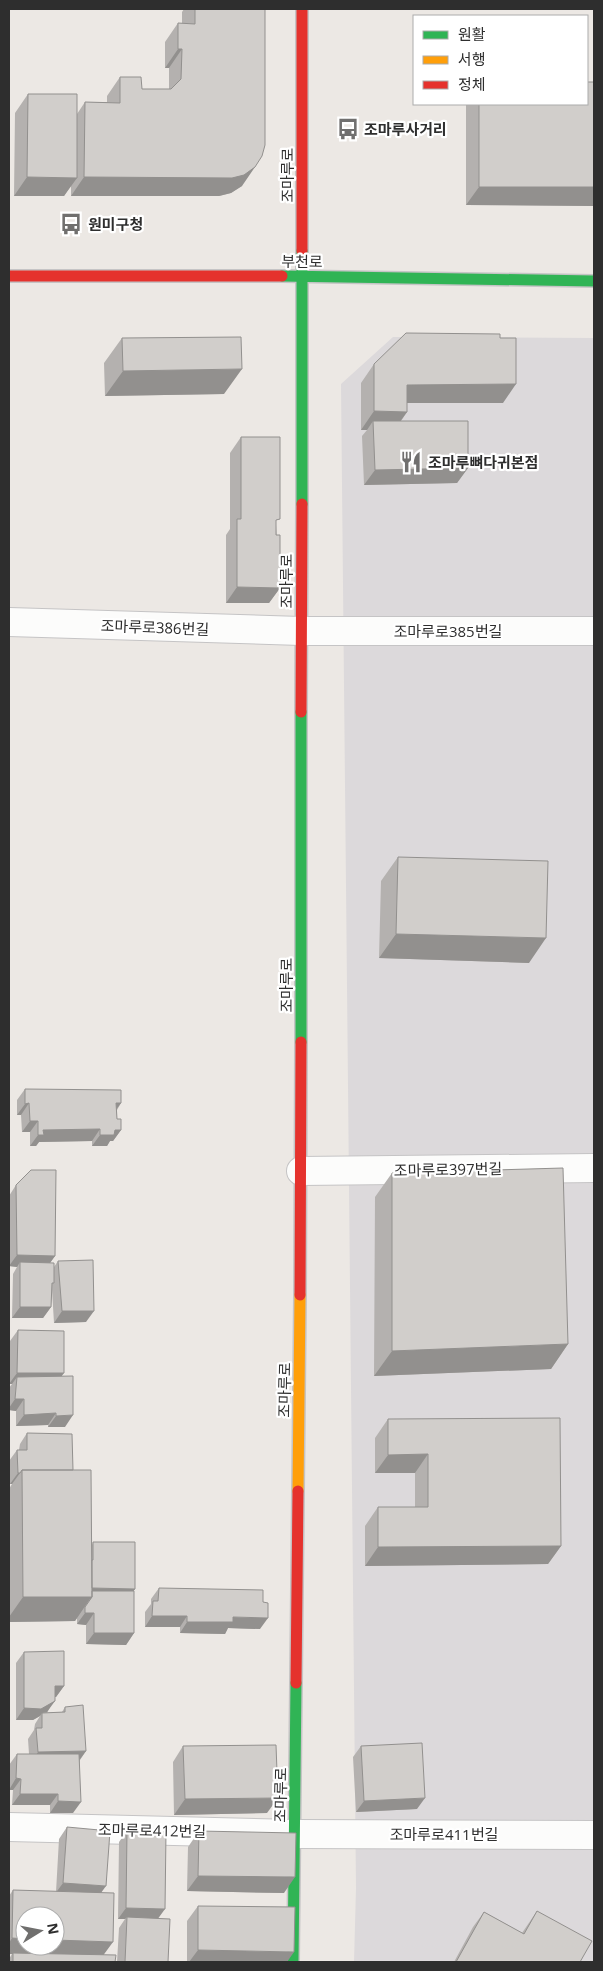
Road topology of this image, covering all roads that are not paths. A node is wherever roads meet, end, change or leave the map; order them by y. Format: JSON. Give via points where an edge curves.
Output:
{"nodes":[{"id":1,"x":302,"y":9,"type":"edge"},
{"id":2,"x":9,"y":276,"type":"edge"},
{"id":3,"x":301,"y":276,"type":"junction"},
{"id":4,"x":594,"y":281,"type":"edge"},
{"id":5,"x":9,"y":622,"type":"edge"},
{"id":6,"x":301,"y":631,"type":"junction"},
{"id":7,"x":594,"y":631,"type":"edge"},
{"id":8,"x":594,"y":1168,"type":"edge"},
{"id":9,"x":301,"y":1171,"type":"junction"},
{"id":10,"x":9,"y":1827,"type":"edge"},
{"id":11,"x":294,"y":1834,"type":"junction"},
{"id":12,"x":594,"y":1835,"type":"edge"},
{"id":13,"x":293,"y":1962,"type":"edge"}],
"edges":[{"from":1,"to":3,"type":"street","name":"조마루로"},
{"from":2,"to":3,"type":"street","name":"부천로"},
{"from":3,"to":4,"type":"street","name":"부천로"},
{"from":3,"to":6,"type":"street","name":"조마루로"},
{"from":5,"to":6,"type":"street","name":"조마루로386번길"},
{"from":6,"to":7,"type":"street","name":"조마루로385번길"},
{"from":6,"to":9,"type":"street","name":"조마루로"},
{"from":8,"to":9,"type":"street","name":"조마루로397번길"},
{"from":9,"to":11,"type":"street","name":"조마루로"},
{"from":10,"to":11,"type":"street","name":"조마루로412번길"},
{"from":11,"to":12,"type":"street","name":"조마루로411번길"},
{"from":11,"to":13,"type":"street","name":"조마루로"}]}
